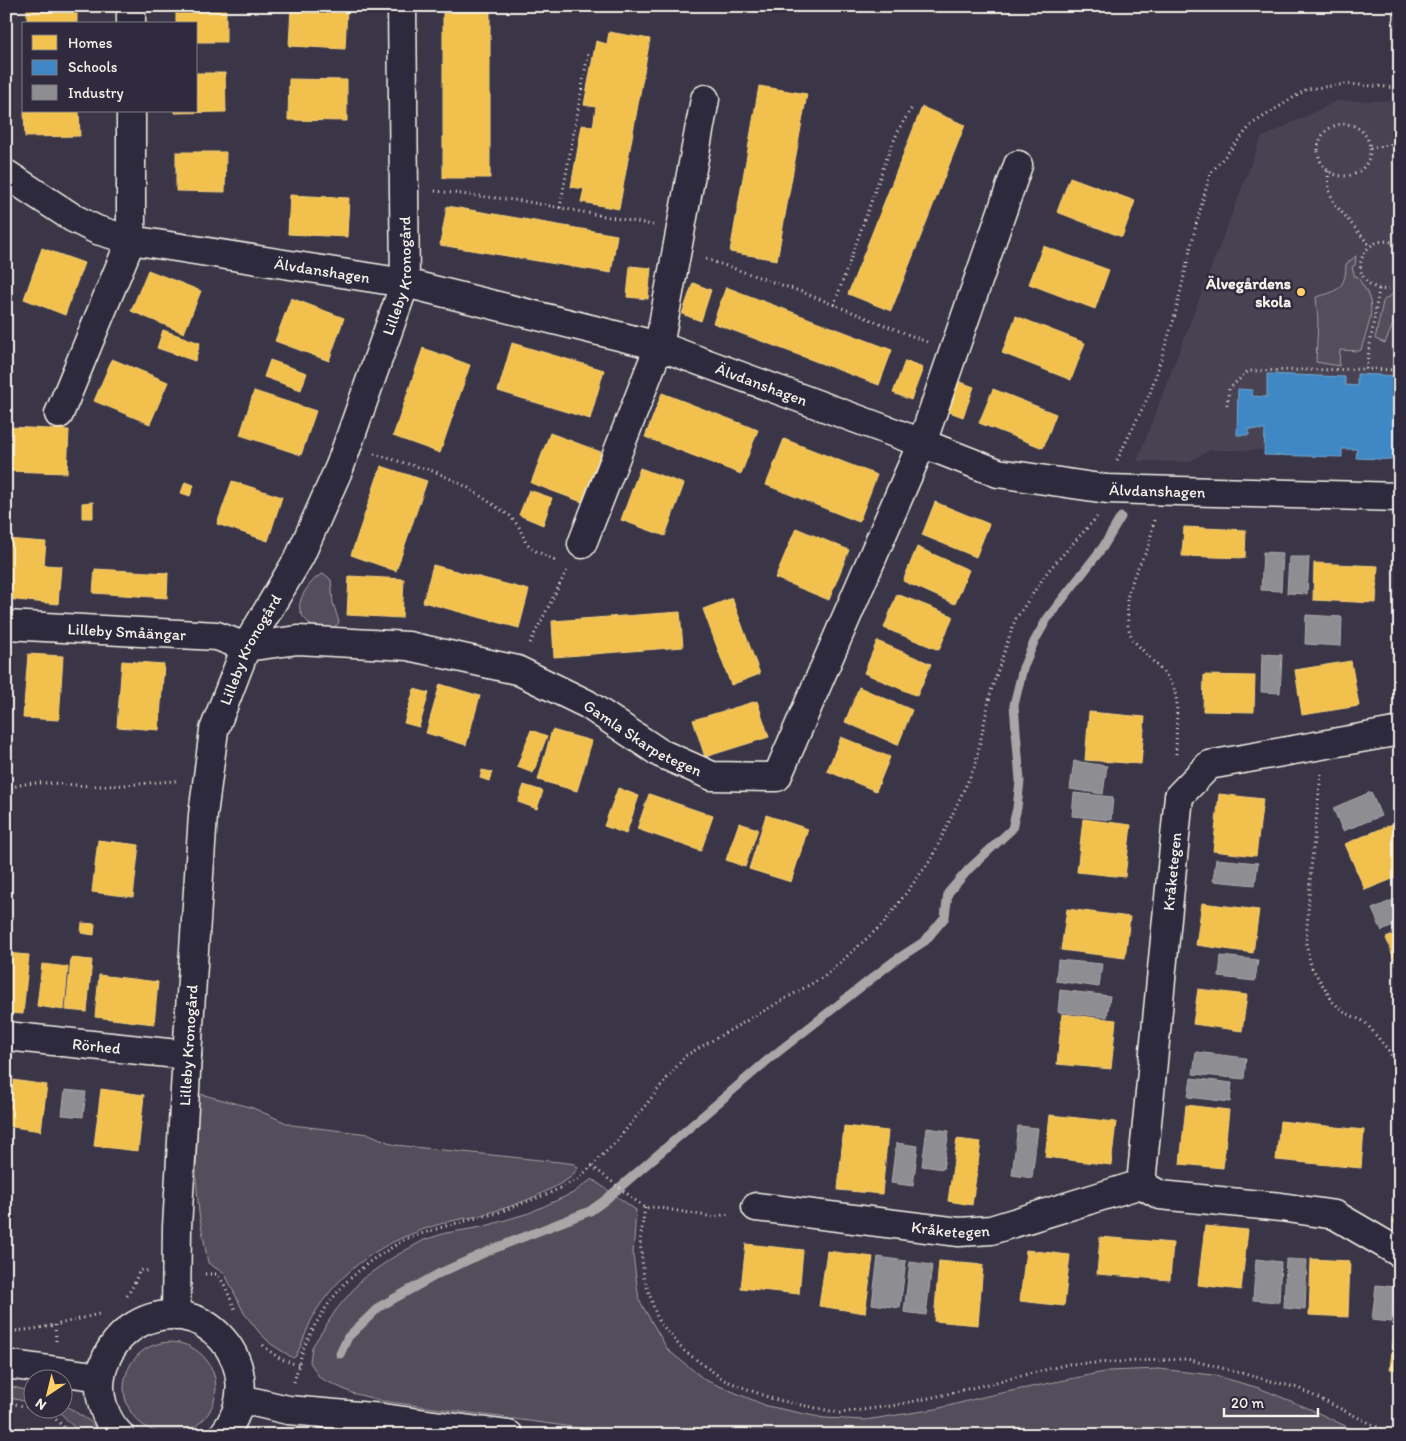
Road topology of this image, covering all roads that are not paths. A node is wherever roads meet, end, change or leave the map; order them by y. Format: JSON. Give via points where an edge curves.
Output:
{"nodes":[{"id":1,"x":131,"y":6,"type":"edge"},
{"id":2,"x":402,"y":6,"type":"edge"},
{"id":3,"x":131,"y":22,"type":"edge"},
{"id":4,"x":705,"y":99,"type":"dead end"},
{"id":5,"x":131,"y":112,"type":"edge"},
{"id":6,"x":1018,"y":165,"type":"dead end"},
{"id":7,"x":6,"y":174,"type":"edge"},
{"id":8,"x":131,"y":240,"type":"junction"},
{"id":9,"x":405,"y":283,"type":"junction"},
{"id":10,"x":659,"y":346,"type":"junction"},
{"id":11,"x":59,"y":414,"type":"dead end"},
{"id":12,"x":922,"y":443,"type":"junction"},
{"id":13,"x":1400,"y":497,"type":"edge"},
{"id":14,"x":582,"y":544,"type":"road end"},
{"id":15,"x":6,"y":625,"type":"edge"},
{"id":16,"x":246,"y":647,"type":"junction"},
{"id":17,"x":1400,"y":731,"type":"edge"},
{"id":18,"x":6,"y":1036,"type":"edge"},
{"id":19,"x":187,"y":1055,"type":"junction"},
{"id":20,"x":1141,"y":1184,"type":"junction"},
{"id":21,"x":756,"y":1207,"type":"road end"},
{"id":22,"x":1400,"y":1254,"type":"edge"},
{"id":23,"x":176,"y":1316,"type":"junction"},
{"id":24,"x":6,"y":1364,"type":"edge"},
{"id":25,"x":101,"y":1376,"type":"junction"},
{"id":26,"x":241,"y":1399,"type":"junction"},
{"id":27,"x":120,"y":1435,"type":"edge"},
{"id":28,"x":223,"y":1435,"type":"edge"},
{"id":29,"x":509,"y":1435,"type":"edge"}],
"edges":[{"from":1,"to":3,"type":"street"},
{"from":2,"to":9,"type":"street","name":"Lilleby Kronogård"},
{"from":4,"to":10,"type":"street"},
{"from":5,"to":8,"type":"street"},
{"from":6,"to":12,"type":"street"},
{"from":7,"to":8,"type":"street","name":"Älvdanshagen","via":[[73,218],[96,230]]},
{"from":8,"to":9,"type":"street","name":"Älvdanshagen"},
{"from":8,"to":11,"type":"street"},
{"from":9,"to":10,"type":"street","name":"Älvdanshagen"},
{"from":9,"to":16,"type":"street","name":"Lilleby Kronogård","via":[[340,466],[300,556]]},
{"from":10,"to":12,"type":"street","name":"Älvdanshagen"},
{"from":10,"to":14,"type":"street"},
{"from":12,"to":13,"type":"street","name":"Älvdanshagen","via":[[998,474],[1107,488]]},
{"from":12,"to":16,"type":"street","name":"Gamla Skarpetegen","via":[[777,777],[712,776],[660,753],[587,704],[518,670],[408,646],[298,640]]},
{"from":15,"to":16,"type":"street","name":"Lilleby Småängar","via":[[217,636]]},
{"from":16,"to":19,"type":"street","name":"Lilleby Kronogård","via":[[214,730],[203,816]]},
{"from":17,"to":20,"type":"street","name":"Kråketegen","via":[[1209,765],[1180,796]]},
{"from":18,"to":19,"type":"street","name":"Rörhed"},
{"from":19,"to":23,"type":"street","name":"Lilleby Kronogård","via":[[177,1227]]},
{"from":20,"to":21,"type":"street","name":"Kråketegen","via":[[991,1230],[959,1232]]},
{"from":20,"to":22,"type":"street","via":[[1160,1195],[1335,1215]]},
{"from":23,"to":25,"type":"street","via":[[150,1319],[127,1332],[109,1352]]},
{"from":23,"to":26,"type":"street","via":[[204,1324],[227,1343],[240,1370]]},
{"from":24,"to":25,"type":"street"},
{"from":25,"to":27,"type":"street","via":[[102,1404]]},
{"from":26,"to":28,"type":"street","via":[[231,1425]]},
{"from":26,"to":29,"type":"street","via":[[288,1410],[383,1418]]}]}
